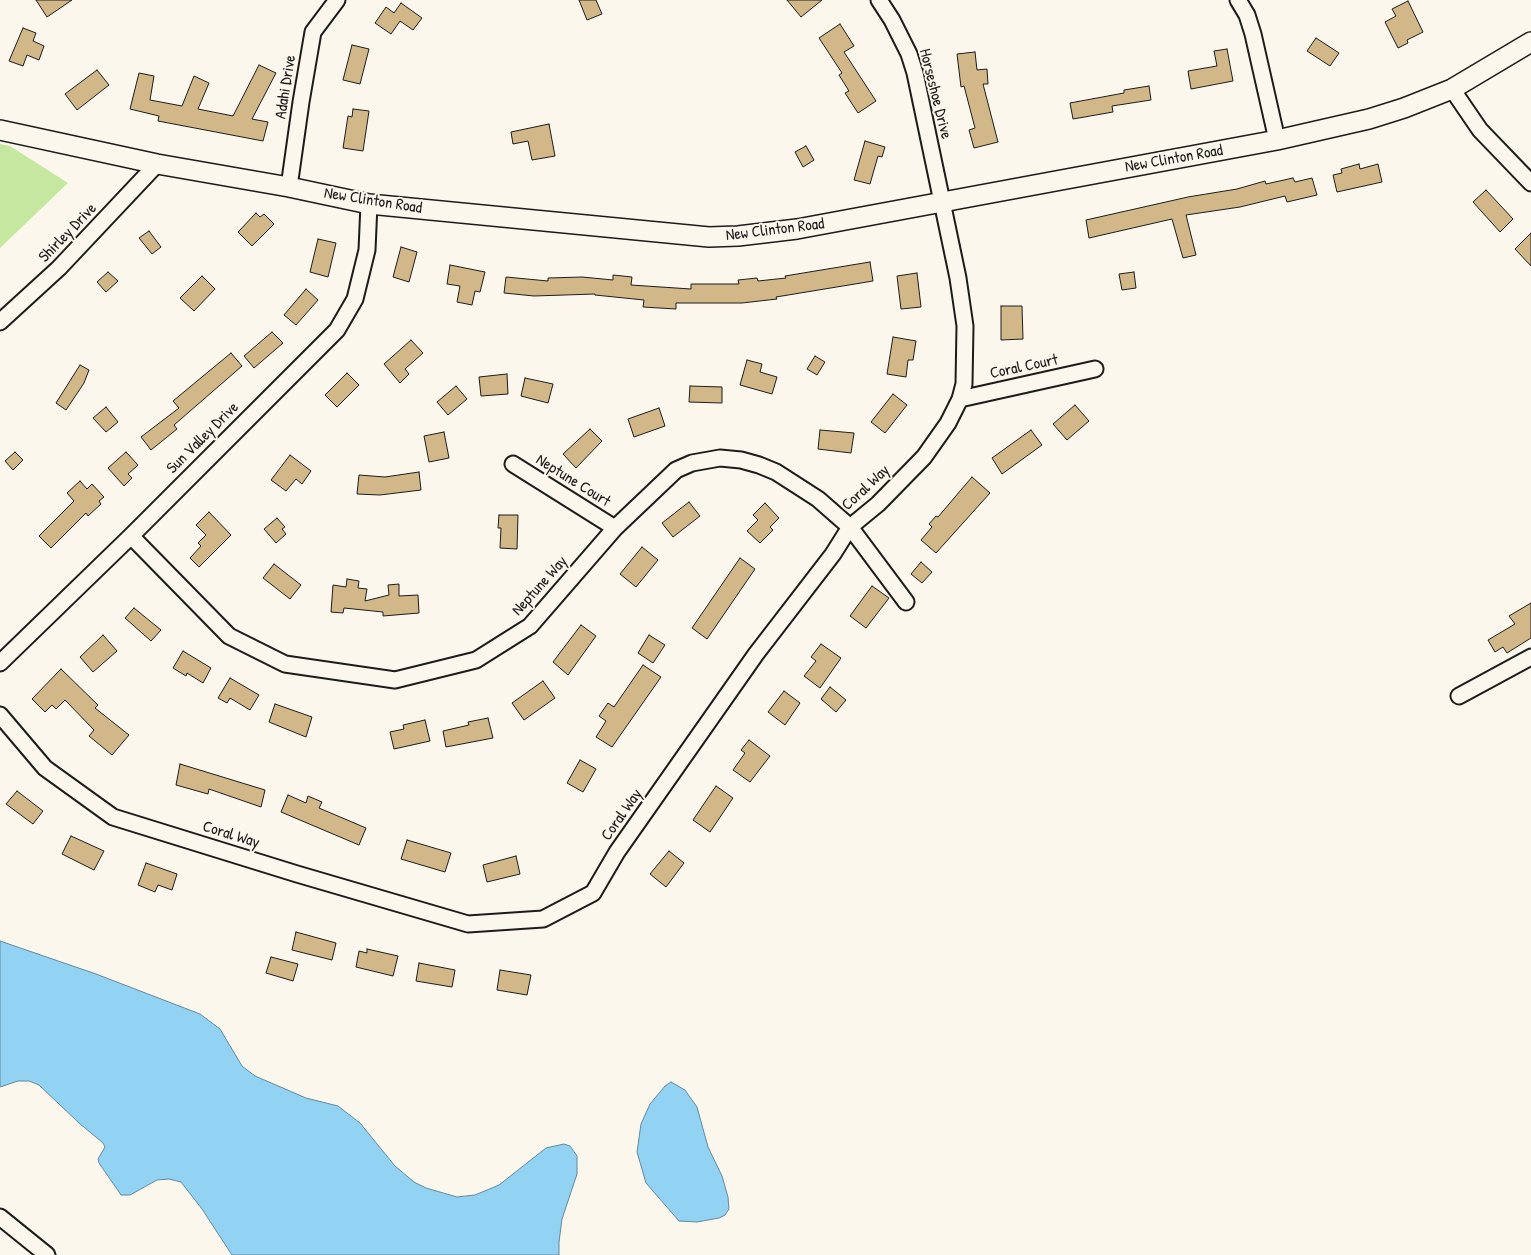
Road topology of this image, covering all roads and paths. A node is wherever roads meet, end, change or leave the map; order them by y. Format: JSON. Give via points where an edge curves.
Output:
{"nodes":[{"id":1,"x":337,"y":0,"type":"edge"},
{"id":2,"x":878,"y":0,"type":"edge"},
{"id":3,"x":1238,"y":0,"type":"edge"},
{"id":4,"x":1531,"y":42,"type":"edge"},
{"id":5,"x":1452,"y":89,"type":"junction"},
{"id":6,"x":0,"y":130,"type":"edge"},
{"id":7,"x":1277,"y":140,"type":"junction"},
{"id":8,"x":157,"y":164,"type":"junction"},
{"id":9,"x":1531,"y":183,"type":"edge"},
{"id":10,"x":289,"y":187,"type":"junction"},
{"id":11,"x":942,"y":202,"type":"junction"},
{"id":12,"x":369,"y":204,"type":"junction"},
{"id":13,"x":0,"y":322,"type":"edge"},
{"id":14,"x":1095,"y":369,"type":"dead end"},
{"id":15,"x":960,"y":399,"type":"junction"},
{"id":16,"x":513,"y":464,"type":"dead end"},
{"id":17,"x":850,"y":527,"type":"junction"},
{"id":18,"x":615,"y":528,"type":"junction"},
{"id":19,"x":131,"y":536,"type":"junction"},
{"id":20,"x":906,"y":602,"type":"dead end"},
{"id":21,"x":1531,"y":657,"type":"edge"},
{"id":22,"x":0,"y":664,"type":"edge"},
{"id":23,"x":1459,"y":696,"type":"dead end"},
{"id":24,"x":0,"y":715,"type":"edge"},
{"id":25,"x":0,"y":1217,"type":"edge"},
{"id":26,"x":47,"y":1255,"type":"edge"}],
"edges":[{"from":1,"to":10,"type":"street","name":"Adahi Drive","via":[[313,32]]},
{"from":2,"to":11,"type":"street","name":"Horseshoe Drive","via":[[909,54]]},
{"from":3,"to":7,"type":"street","via":[[1253,34]]},
{"from":4,"to":5,"type":"street","name":"New Clinton Road"},
{"from":5,"to":7,"type":"street","name":"New Clinton Road","via":[[1369,119]]},
{"from":5,"to":9,"type":"street","via":[[1480,130]]},
{"from":6,"to":8,"type":"street","name":"New Clinton Road"},
{"from":7,"to":11,"type":"street","name":"New Clinton Road"},
{"from":8,"to":10,"type":"street","name":"New Clinton Road"},
{"from":8,"to":13,"type":"street","name":"Shirley Drive","via":[[60,268]]},
{"from":10,"to":12,"type":"street","name":"New Clinton Road"},
{"from":11,"to":12,"type":"street","name":"New Clinton Road","via":[[797,229],[709,237]]},
{"from":11,"to":15,"type":"street","name":"Coral Way","via":[[965,326],[964,384]]},
{"from":12,"to":19,"type":"street","name":"Sun Valley Drive","via":[[367,250],[355,299],[337,330]]},
{"from":14,"to":15,"type":"street","name":"Coral Court"},
{"from":15,"to":17,"type":"street","name":"Coral Way","via":[[948,423],[924,456],[878,504]]},
{"from":16,"to":18,"type":"street","name":"Neptune Court"},
{"from":17,"to":18,"type":"street","name":"Neptune Way","via":[[818,499],[776,472],[740,460],[720,458],[692,463],[676,470]]},
{"from":17,"to":20,"type":"street","name":"Neptune Way"},
{"from":17,"to":24,"type":"street","name":"Coral Way","via":[[756,654],[617,852],[593,893],[543,919],[468,924],[113,817],[45,768]]},
{"from":18,"to":19,"type":"street","name":"Neptune Way","via":[[530,626],[476,660],[395,680],[285,664],[229,636]]},
{"from":19,"to":22,"type":"street","name":"Sun Valley Drive"},
{"from":21,"to":23,"type":"street"},
{"from":25,"to":26,"type":"street"}]}
